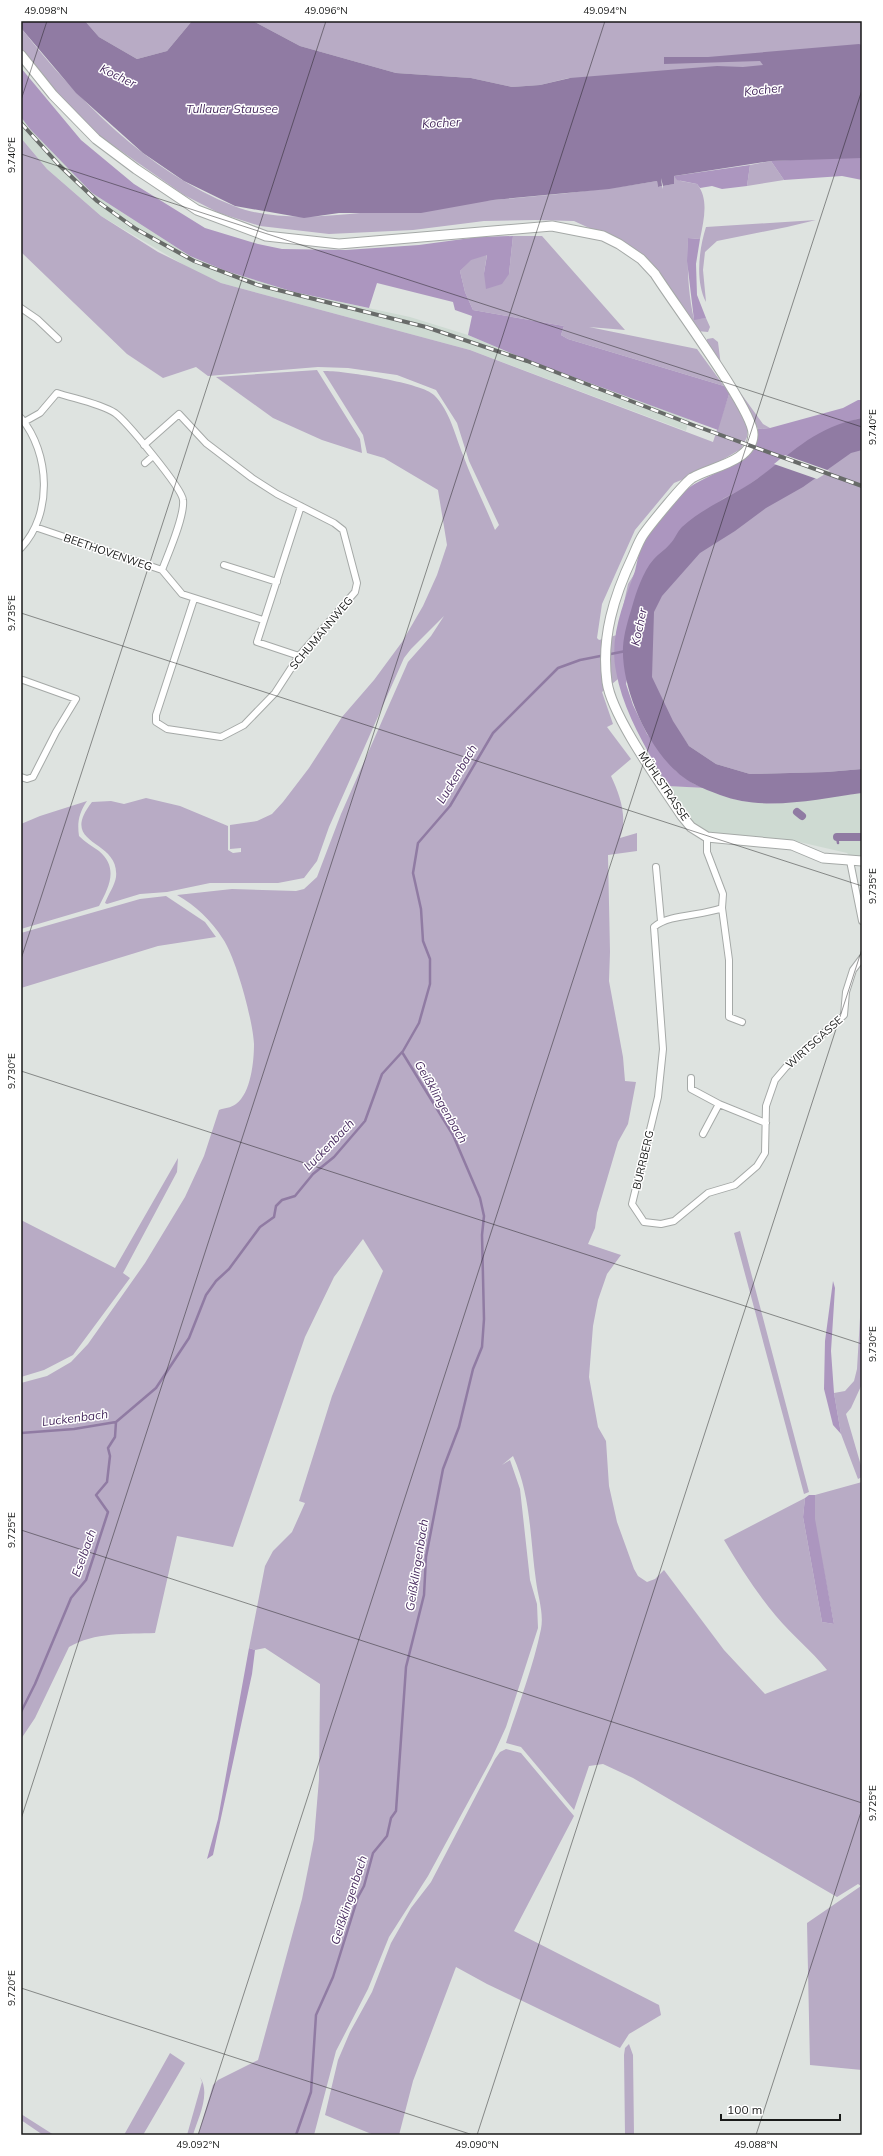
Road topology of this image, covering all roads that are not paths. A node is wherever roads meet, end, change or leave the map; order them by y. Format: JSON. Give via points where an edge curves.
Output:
{"nodes":[{"id":1,"x":21,"y":55,"type":"edge"},
{"id":2,"x":21,"y":308,"type":"edge"},
{"id":3,"x":58,"y":339,"type":"dead end"},
{"id":4,"x":23,"y":420,"type":"edge"},
{"id":5,"x":144,"y":445,"type":"junction"},
{"id":6,"x":153,"y":456,"type":"junction"},
{"id":7,"x":146,"y":463,"type":"dead end"},
{"id":8,"x":301,"y":506,"type":"junction"},
{"id":9,"x":35,"y":527,"type":"junction"},
{"id":10,"x":21,"y":548,"type":"edge"},
{"id":11,"x":224,"y":565,"type":"dead end"},
{"id":12,"x":162,"y":570,"type":"junction"},
{"id":13,"x":277,"y":582,"type":"junction"},
{"id":14,"x":194,"y":599,"type":"junction"},
{"id":15,"x":263,"y":620,"type":"junction"},
{"id":16,"x":299,"y":656,"type":"junction"},
{"id":17,"x":22,"y":680,"type":"edge"},
{"id":18,"x":21,"y":687,"type":"edge"},
{"id":19,"x":21,"y":777,"type":"edge"},
{"id":20,"x":707,"y":837,"type":"junction"},
{"id":21,"x":850,"y":861,"type":"junction"},
{"id":22,"x":862,"y":861,"type":"edge"},
{"id":23,"x":656,"y":868,"type":"dead end"},
{"id":24,"x":722,"y":908,"type":"junction"},
{"id":25,"x":661,"y":921,"type":"junction"},
{"id":26,"x":862,"y":921,"type":"edge"},
{"id":27,"x":861,"y":961,"type":"edge"},
{"id":28,"x":742,"y":1022,"type":"dead end"},
{"id":29,"x":778,"y":1076,"type":"joint"},
{"id":30,"x":691,"y":1078,"type":"dead end"},
{"id":31,"x":719,"y":1104,"type":"junction"},
{"id":32,"x":766,"y":1123,"type":"junction"},
{"id":33,"x":703,"y":1134,"type":"dead end"}],
"edges":[{"from":1,"to":20,"type":"street","name":"MÜHLSTRASSE","via":[[53,95],[96,139],[136,169],[197,210],[266,236],[339,244],[552,226],[603,236],[640,259],[655,274],[730,387],[753,429],[753,437],[742,456],[691,479],[643,535],[610,612],[605,644],[607,682],[614,704],[634,741],[682,816],[691,827]]},
{"from":2,"to":3,"type":"street"},
{"from":4,"to":5,"type":"street","via":[[40,413],[57,393],[115,414]]},
{"from":4,"to":9,"type":"street","via":[[36,440],[43,464],[43,491]]},
{"from":5,"to":6,"type":"street"},
{"from":5,"to":8,"type":"street","name":"SCHUMANNWEG","via":[[179,414],[206,443],[252,478]]},
{"from":6,"to":7,"type":"street"},
{"from":6,"to":12,"type":"street","via":[[184,500],[179,523]]},
{"from":8,"to":13,"type":"street"},
{"from":8,"to":16,"type":"street","name":"SCHUMANNWEG","via":[[334,522],[343,530],[357,583],[355,592]]},
{"from":9,"to":10,"type":"street","via":[[29,540]]},
{"from":9,"to":12,"type":"street","name":"BEETHOVENWEG"},
{"from":11,"to":13,"type":"street"},
{"from":12,"to":14,"type":"street","name":"BEETHOVENWEG","via":[[182,594]]},
{"from":13,"to":15,"type":"street"},
{"from":14,"to":15,"type":"street","name":"BEETHOVENWEG"},
{"from":14,"to":16,"type":"street","name":"SCHUMANNWEG","via":[[156,716],[156,722],[168,729],[221,737],[232,733],[244,725],[275,693]]},
{"from":15,"to":16,"type":"street","via":[[257,642]]},
{"from":17,"to":18,"type":"street"},
{"from":17,"to":19,"type":"street","via":[[76,699],[33,777]]},
{"from":20,"to":21,"type":"street","name":"MÜHLSTRASSE","via":[[792,845],[823,858]]},
{"from":20,"to":24,"type":"street","via":[[707,852],[723,894]]},
{"from":21,"to":22,"type":"street","name":"MÜHLSTRASSE"},
{"from":21,"to":26,"type":"street"},
{"from":23,"to":25,"type":"street","name":"BURRBERG"},
{"from":24,"to":25,"type":"street"},
{"from":24,"to":28,"type":"street","via":[[729,960],[729,1017]]},
{"from":25,"to":32,"type":"street","name":"BURRBERG","via":[[654,927],[663,1049],[658,1097],[632,1204],[644,1222],[661,1224],[674,1221],[708,1193],[735,1185],[757,1166],[765,1153]]},
{"from":27,"to":29,"type":"street","name":"WIRTSGASSE","via":[[853,970],[846,992],[844,1015]]},
{"from":29,"to":32,"type":"street","name":"BURRBERG","via":[[771,1087],[766,1106]]},
{"from":30,"to":31,"type":"street","via":[[691,1089]]},
{"from":31,"to":32,"type":"street"},
{"from":31,"to":33,"type":"street"}]}
